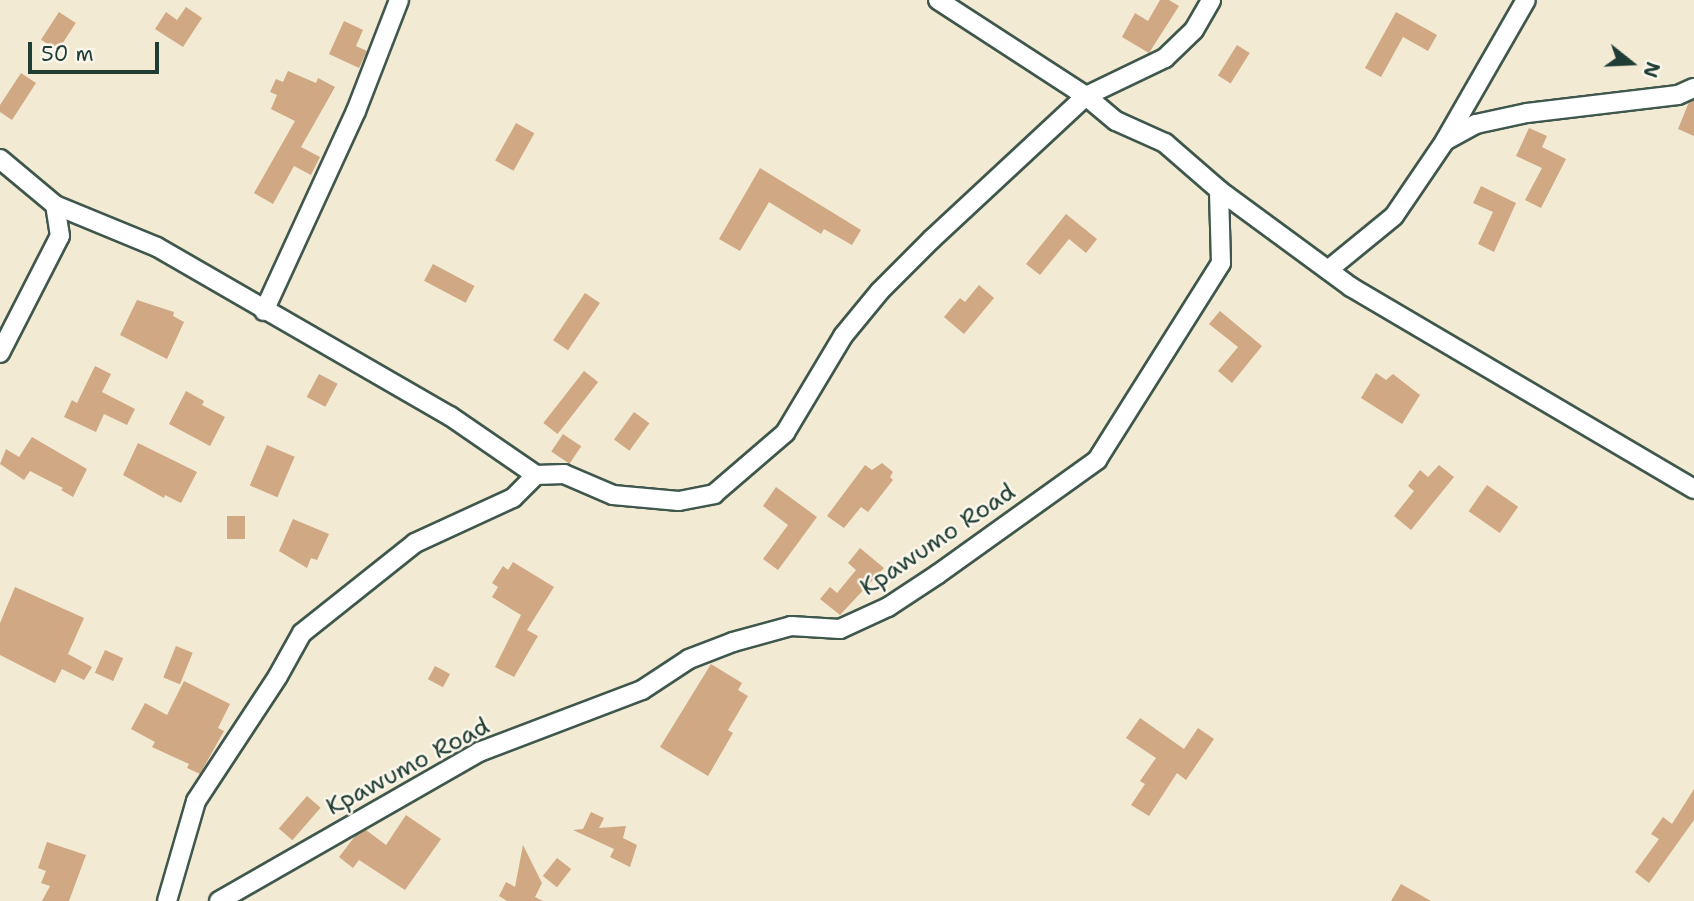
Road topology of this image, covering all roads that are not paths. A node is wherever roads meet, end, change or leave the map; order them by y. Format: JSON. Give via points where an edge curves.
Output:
{"nodes":[{"id":1,"x":399,"y":0,"type":"edge"},
{"id":2,"x":938,"y":0,"type":"edge"},
{"id":3,"x":1211,"y":0,"type":"edge"},
{"id":4,"x":1526,"y":0,"type":"edge"},
{"id":5,"x":1694,"y":88,"type":"edge"},
{"id":6,"x":1086,"y":96,"type":"junction"},
{"id":7,"x":1445,"y":141,"type":"junction"},
{"id":8,"x":0,"y":159,"type":"edge"},
{"id":9,"x":1219,"y":190,"type":"junction"},
{"id":10,"x":55,"y":205,"type":"junction"},
{"id":11,"x":1328,"y":270,"type":"junction"},
{"id":12,"x":264,"y":311,"type":"junction"},
{"id":13,"x":0,"y":353,"type":"edge"},
{"id":14,"x":536,"y":475,"type":"junction"},
{"id":15,"x":1694,"y":489,"type":"edge"},
{"id":16,"x":167,"y":901,"type":"edge"},
{"id":17,"x":219,"y":901,"type":"edge"}],
"edges":[{"from":1,"to":12,"type":"street","via":[[356,111]]},
{"from":2,"to":6,"type":"street"},
{"from":3,"to":6,"type":"street","via":[[1194,30],[1165,58]]},
{"from":4,"to":7,"type":"street"},
{"from":5,"to":7,"type":"street","via":[[1678,95],[1527,113],[1476,124]]},
{"from":6,"to":9,"type":"street","via":[[1116,121],[1165,143]]},
{"from":6,"to":14,"type":"street","via":[[880,291],[844,335],[785,433],[714,494],[679,501],[614,495],[564,474]]},
{"from":7,"to":11,"type":"street","via":[[1394,216]]},
{"from":8,"to":10,"type":"street"},
{"from":9,"to":11,"type":"street"},
{"from":9,"to":17,"type":"street","name":"Kpawumo Road","via":[[1221,263],[1097,460],[949,566],[888,607],[840,629],[791,626],[733,642],[689,659],[642,690],[479,752]]},
{"from":10,"to":12,"type":"street","via":[[157,247]]},
{"from":10,"to":13,"type":"street","via":[[60,236]]},
{"from":11,"to":15,"type":"street"},
{"from":12,"to":14,"type":"street","via":[[450,416]]},
{"from":14,"to":16,"type":"street","via":[[513,498],[415,543],[302,633],[196,801]]}]}
